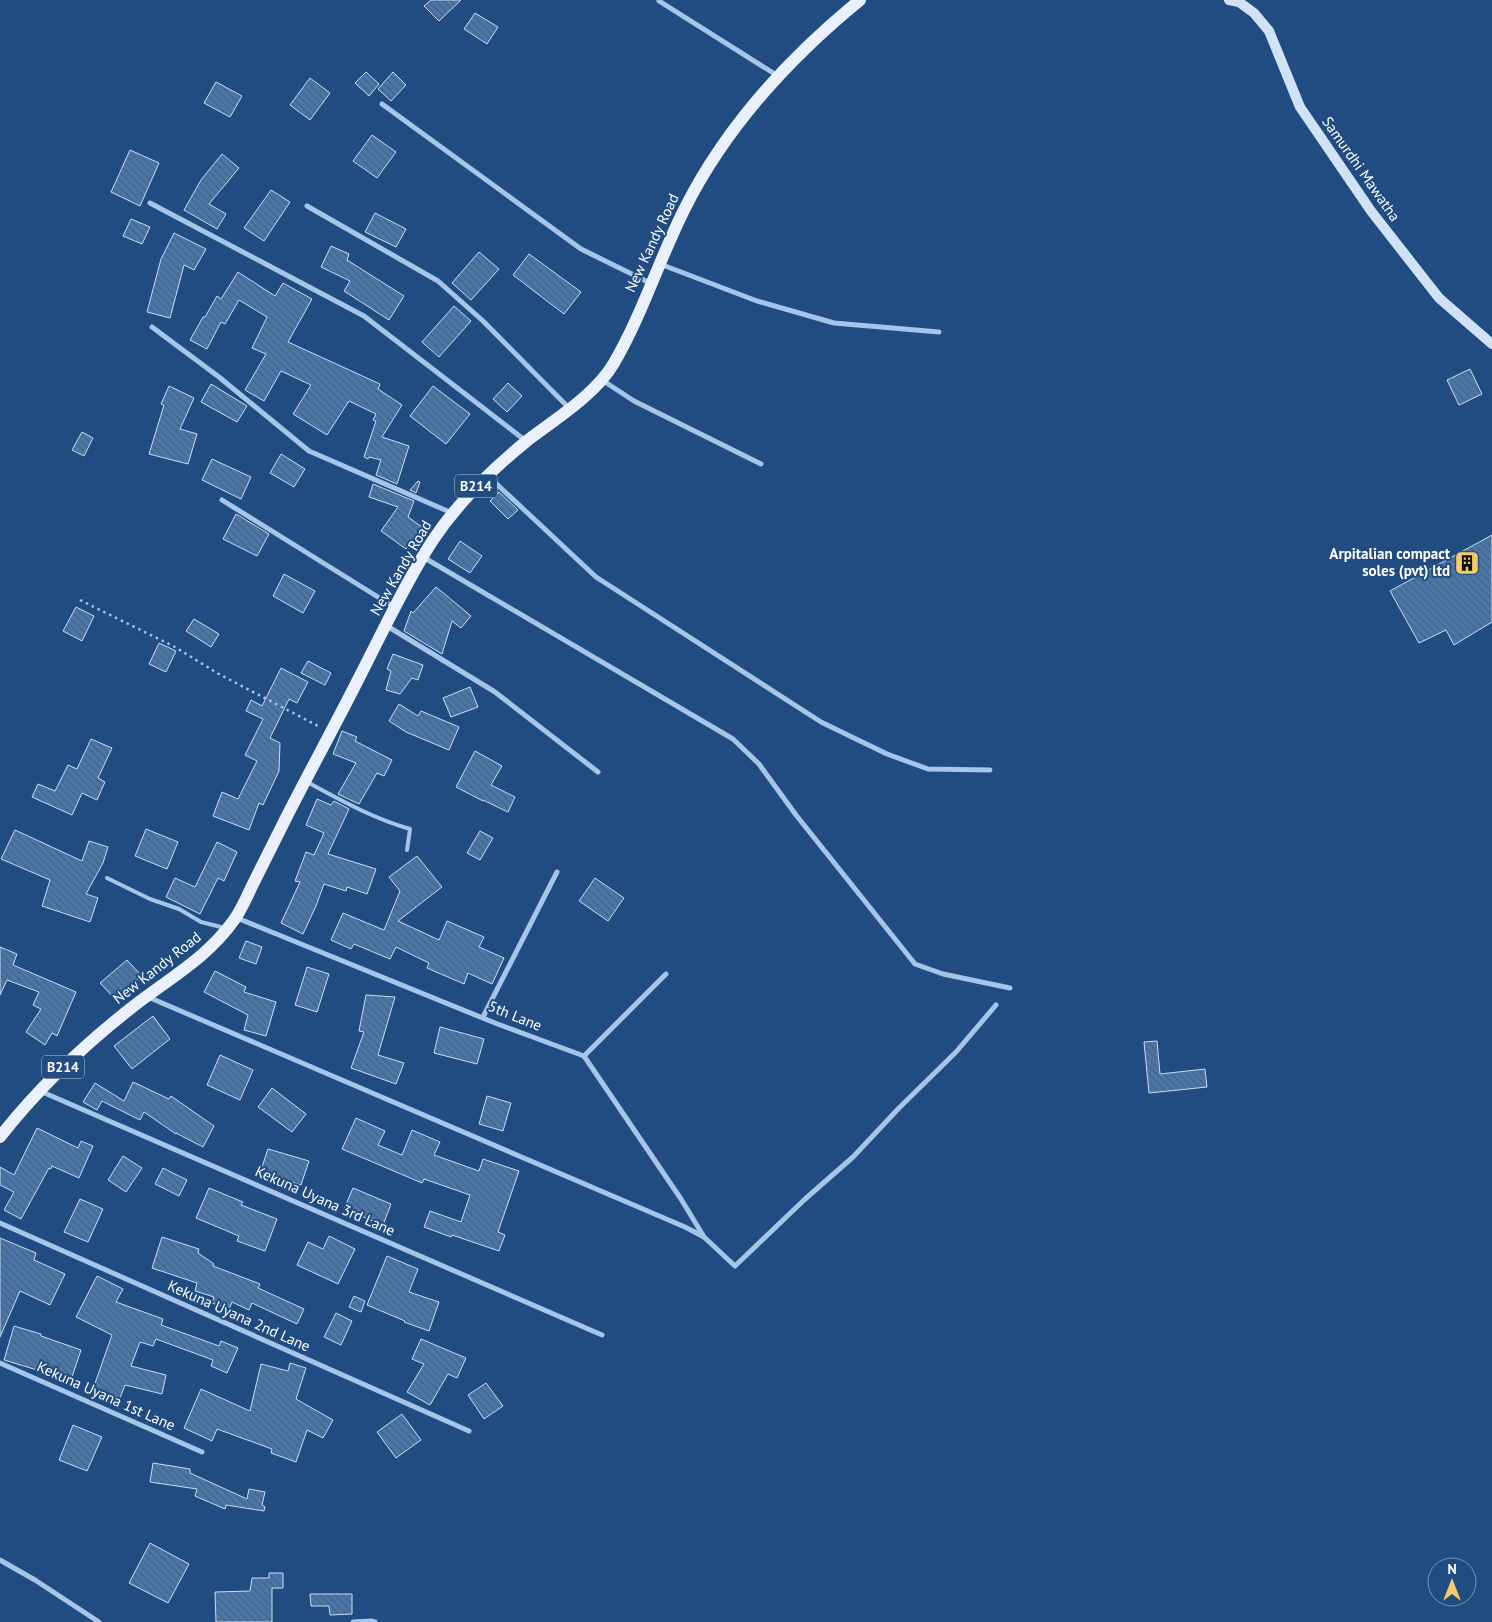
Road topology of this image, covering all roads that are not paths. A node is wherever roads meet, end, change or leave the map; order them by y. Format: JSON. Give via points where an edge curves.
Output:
{"nodes":[{"id":1,"x":860,"y":0,"type":"edge"},
{"id":2,"x":1236,"y":1,"type":"edge"},
{"id":3,"x":658,"y":2,"type":"dead end"},
{"id":4,"x":779,"y":76,"type":"junction"},
{"id":5,"x":382,"y":104,"type":"dead end"},
{"id":6,"x":150,"y":203,"type":"dead end"},
{"id":7,"x":307,"y":206,"type":"dead end"},
{"id":8,"x":660,"y":264,"type":"junction"},
{"id":9,"x":651,"y":283,"type":"junction"},
{"id":10,"x":152,"y":327,"type":"dead end"},
{"id":11,"x":939,"y":332,"type":"dead end"},
{"id":12,"x":1492,"y":344,"type":"edge"},
{"id":13,"x":602,"y":380,"type":"junction"},
{"id":14,"x":569,"y":408,"type":"junction"},
{"id":15,"x":526,"y":442,"type":"junction"},
{"id":16,"x":761,"y":464,"type":"dead end"},
{"id":17,"x":487,"y":476,"type":"junction"},
{"id":18,"x":222,"y":500,"type":"dead end"},
{"id":19,"x":452,"y":513,"type":"junction"},
{"id":20,"x":423,"y":556,"type":"junction"},
{"id":21,"x":395,"y":608,"type":"junction"},
{"id":22,"x":386,"y":625,"type":"junction"},
{"id":23,"x":990,"y":770,"type":"dead end"},
{"id":24,"x":598,"y":772,"type":"dead end"},
{"id":25,"x":305,"y":781,"type":"junction"},
{"id":26,"x":407,"y":850,"type":"dead end"},
{"id":27,"x":557,"y":872,"type":"dead end"},
{"id":28,"x":107,"y":878,"type":"dead end"},
{"id":29,"x":236,"y":918,"type":"junction"},
{"id":30,"x":227,"y":929,"type":"junction"},
{"id":31,"x":666,"y":974,"type":"dead end"},
{"id":32,"x":1010,"y":988,"type":"dead end"},
{"id":33,"x":146,"y":997,"type":"junction"},
{"id":34,"x":996,"y":1005,"type":"dead end"},
{"id":35,"x":483,"y":1017,"type":"junction"},
{"id":36,"x":584,"y":1056,"type":"junction"},
{"id":37,"x":38,"y":1090,"type":"junction"},
{"id":38,"x":0,"y":1137,"type":"edge"},
{"id":39,"x":0,"y":1223,"type":"edge"},
{"id":40,"x":704,"y":1237,"type":"junction"},
{"id":41,"x":602,"y":1335,"type":"dead end"},
{"id":42,"x":0,"y":1363,"type":"edge"},
{"id":43,"x":469,"y":1431,"type":"dead end"},
{"id":44,"x":202,"y":1452,"type":"dead end"},
{"id":45,"x":0,"y":1560,"type":"edge"},
{"id":46,"x":99,"y":1622,"type":"edge"},
{"id":47,"x":353,"y":1622,"type":"edge"},
{"id":48,"x":374,"y":1622,"type":"edge"}],
"edges":[{"from":1,"to":4,"type":"main road","name":"New Kandy Road","number":"B214"},
{"from":2,"to":12,"type":"main road","name":"Samurdhi Mawatha","via":[[1254,13],[1269,31],[1300,107],[1371,212],[1439,298]]},
{"from":3,"to":4,"type":"street"},
{"from":4,"to":8,"type":"main road","name":"New Kandy Road","number":"B214","via":[[743,117],[706,169]]},
{"from":5,"to":9,"type":"street","via":[[581,249]]},
{"from":6,"to":15,"type":"street","via":[[364,316]]},
{"from":7,"to":14,"type":"street","via":[[438,281]]},
{"from":8,"to":9,"type":"main road","name":"New Kandy Road","number":"B214"},
{"from":8,"to":11,"type":"street","via":[[757,301],[834,323]]},
{"from":9,"to":13,"type":"main road","name":"New Kandy Road","number":"B214","via":[[613,365]]},
{"from":10,"to":19,"type":"street","via":[[309,451]]},
{"from":13,"to":14,"type":"main road","name":"New Kandy Road","number":"B214"},
{"from":13,"to":16,"type":"street","via":[[634,401]]},
{"from":14,"to":15,"type":"main road","name":"New Kandy Road","number":"B214"},
{"from":15,"to":17,"type":"main road","name":"New Kandy Road","number":"B214"},
{"from":17,"to":19,"type":"main road","name":"New Kandy Road","number":"B214"},
{"from":17,"to":23,"type":"street","via":[[596,577],[821,722],[887,754],[928,769]]},
{"from":18,"to":21,"type":"street"},
{"from":19,"to":20,"type":"main road","name":"New Kandy Road","number":"B214"},
{"from":20,"to":21,"type":"main road","name":"New Kandy Road","number":"B214"},
{"from":20,"to":32,"type":"street","via":[[733,739],[759,764],[796,816],[915,964],[943,974]]},
{"from":21,"to":22,"type":"main road","name":"New Kandy Road","number":"B214"},
{"from":22,"to":24,"type":"street","via":[[495,692]]},
{"from":22,"to":25,"type":"main road","name":"New Kandy Road","number":"B214"},
{"from":25,"to":26,"type":"lane","via":[[335,798],[410,829]]},
{"from":25,"to":29,"type":"main road","name":"New Kandy Road","number":"B214"},
{"from":27,"to":35,"type":"street"},
{"from":28,"to":30,"type":"lane","via":[[201,922]]},
{"from":29,"to":30,"type":"main road","name":"New Kandy Road","number":"B214"},
{"from":29,"to":35,"type":"street","name":"5th Lane"},
{"from":30,"to":33,"type":"main road","name":"New Kandy Road","number":"B214","via":[[191,965]]},
{"from":31,"to":36,"type":"street"},
{"from":33,"to":37,"type":"main road","name":"New Kandy Road","number":"B214"},
{"from":33,"to":40,"type":"street"},
{"from":34,"to":40,"type":"street","via":[[956,1052],[853,1157],[735,1266]]},
{"from":35,"to":36,"type":"street","name":"5th Lane"},
{"from":36,"to":40,"type":"street"},
{"from":37,"to":38,"type":"main road","name":"New Kandy Road","number":"B214"},
{"from":37,"to":41,"type":"street","name":"Kekuna Uyana 3rd Lane"},
{"from":39,"to":43,"type":"street","name":"Kekuna Uyana 2nd Lane"},
{"from":42,"to":44,"type":"street","name":"Kekuna Uyana 1st Lane"},
{"from":45,"to":46,"type":"street"},
{"from":47,"to":48,"type":"street"}]}
